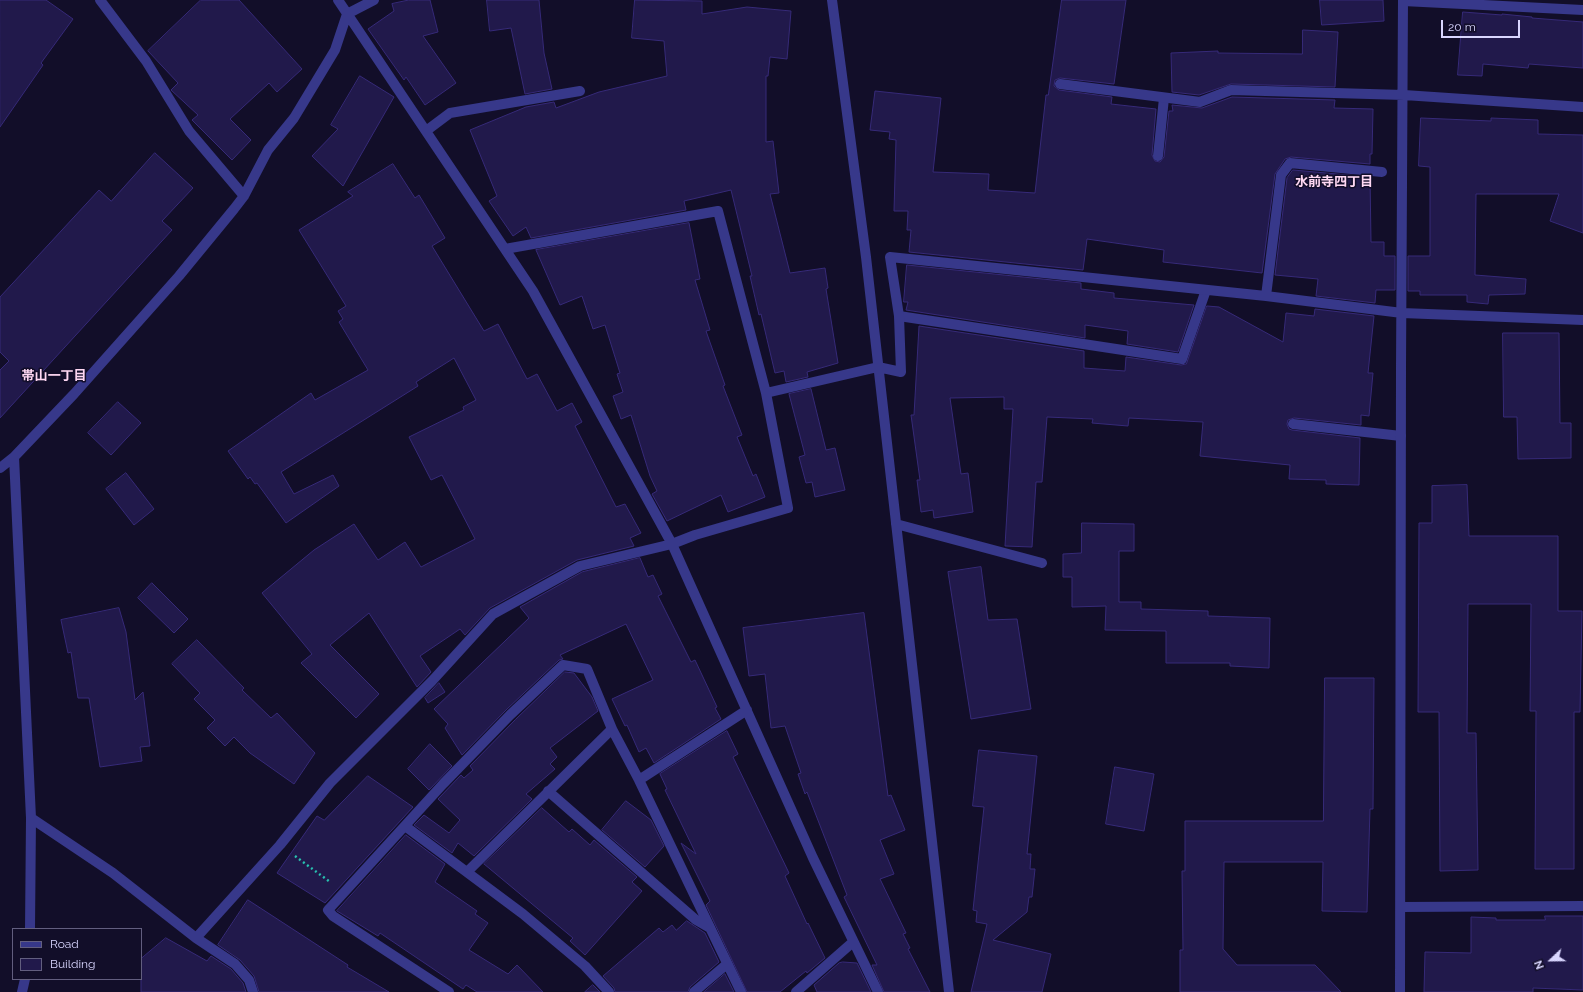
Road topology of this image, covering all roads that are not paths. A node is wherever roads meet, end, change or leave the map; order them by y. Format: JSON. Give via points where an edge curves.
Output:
{"nodes":[{"id":1,"x":100,"y":0,"type":"edge"},
{"id":2,"x":338,"y":0,"type":"edge"},
{"id":3,"x":374,"y":0,"type":"edge"},
{"id":4,"x":832,"y":0,"type":"edge"},
{"id":5,"x":1403,"y":0,"type":"edge"},
{"id":6,"x":1583,"y":10,"type":"edge"},
{"id":7,"x":347,"y":14,"type":"junction"},
{"id":8,"x":1060,"y":84,"type":"dead end"},
{"id":9,"x":580,"y":91,"type":"dead end"},
{"id":10,"x":1404,"y":95,"type":"junction"},
{"id":11,"x":1164,"y":98,"type":"junction"},
{"id":12,"x":1583,"y":107,"type":"edge"},
{"id":13,"x":426,"y":131,"type":"junction"},
{"id":14,"x":1158,"y":156,"type":"dead end"},
{"id":15,"x":1382,"y":172,"type":"dead end"},
{"id":16,"x":244,"y":196,"type":"junction"},
{"id":17,"x":505,"y":249,"type":"junction"},
{"id":18,"x":1206,"y":290,"type":"junction"},
{"id":19,"x":1266,"y":296,"type":"junction"},
{"id":20,"x":1402,"y":313,"type":"junction"},
{"id":21,"x":899,"y":316,"type":"junction"},
{"id":22,"x":1583,"y":320,"type":"edge"},
{"id":23,"x":878,"y":367,"type":"junction"},
{"id":24,"x":766,"y":393,"type":"junction"},
{"id":25,"x":1293,"y":424,"type":"dead end"},
{"id":26,"x":1400,"y":436,"type":"junction"},
{"id":27,"x":14,"y":457,"type":"junction"},
{"id":28,"x":0,"y":468,"type":"edge"},
{"id":29,"x":896,"y":524,"type":"junction"},
{"id":30,"x":672,"y":544,"type":"junction"},
{"id":31,"x":1042,"y":563,"type":"dead end"},
{"id":32,"x":747,"y":710,"type":"junction"},
{"id":33,"x":612,"y":729,"type":"junction"},
{"id":34,"x":639,"y":780,"type":"junction"},
{"id":35,"x":548,"y":791,"type":"junction"},
{"id":36,"x":31,"y":818,"type":"junction"},
{"id":37,"x":405,"y":826,"type":"junction"},
{"id":38,"x":467,"y":872,"type":"junction"},
{"id":39,"x":1583,"y":906,"type":"edge"},
{"id":40,"x":1401,"y":907,"type":"junction"},
{"id":41,"x":30,"y":928,"type":"edge"},
{"id":42,"x":710,"y":928,"type":"junction"},
{"id":43,"x":196,"y":938,"type":"junction"},
{"id":44,"x":853,"y":942,"type":"junction"},
{"id":45,"x":727,"y":964,"type":"junction"},
{"id":46,"x":25,"y":980,"type":"edge"},
{"id":47,"x":22,"y":992,"type":"edge"},
{"id":48,"x":253,"y":992,"type":"edge"},
{"id":49,"x":449,"y":992,"type":"edge"},
{"id":50,"x":609,"y":992,"type":"edge"},
{"id":51,"x":694,"y":992,"type":"edge"},
{"id":52,"x":740,"y":992,"type":"edge"},
{"id":53,"x":796,"y":992,"type":"edge"},
{"id":54,"x":878,"y":992,"type":"edge"},
{"id":55,"x":948,"y":992,"type":"edge"},
{"id":56,"x":1400,"y":992,"type":"edge"}],
"edges":[{"from":1,"to":16,"type":"street","via":[[146,61],[189,131]]},
{"from":2,"to":7,"type":"street"},
{"from":3,"to":7,"type":"street"},
{"from":4,"to":23,"type":"street"},
{"from":5,"to":6,"type":"street"},
{"from":5,"to":10,"type":"street"},
{"from":7,"to":13,"type":"street"},
{"from":7,"to":16,"type":"street","via":[[335,50],[294,118],[268,150]]},
{"from":8,"to":11,"type":"street"},
{"from":9,"to":13,"type":"street","via":[[450,113]]},
{"from":10,"to":11,"type":"street","via":[[1231,90],[1200,102]]},
{"from":10,"to":12,"type":"street"},
{"from":10,"to":20,"type":"street"},
{"from":11,"to":14,"type":"street"},
{"from":13,"to":17,"type":"street"},
{"from":15,"to":19,"type":"street","via":[[1290,163],[1281,175]]},
{"from":16,"to":27,"type":"street","via":[[168,288]]},
{"from":17,"to":24,"type":"street","via":[[718,211]]},
{"from":17,"to":30,"type":"street","via":[[533,291]]},
{"from":18,"to":19,"type":"street"},
{"from":18,"to":21,"type":"street","via":[[1182,359]]},
{"from":18,"to":21,"type":"street","via":[[890,257]]},
{"from":19,"to":20,"type":"street"},
{"from":20,"to":22,"type":"street"},
{"from":20,"to":26,"type":"street"},
{"from":21,"to":23,"type":"street","via":[[901,372]]},
{"from":23,"to":24,"type":"street"},
{"from":23,"to":29,"type":"street"},
{"from":24,"to":30,"type":"street","via":[[788,508]]},
{"from":25,"to":26,"type":"street"},
{"from":26,"to":40,"type":"street"},
{"from":27,"to":28,"type":"street"},
{"from":27,"to":36,"type":"street"},
{"from":29,"to":31,"type":"street"},
{"from":29,"to":55,"type":"street"},
{"from":30,"to":32,"type":"street"},
{"from":30,"to":43,"type":"street","via":[[580,566],[493,614],[432,681],[330,783],[280,845]]},
{"from":32,"to":34,"type":"street"},
{"from":32,"to":44,"type":"street"},
{"from":33,"to":34,"type":"street"},
{"from":33,"to":35,"type":"street"},
{"from":33,"to":37,"type":"street","via":[[587,669],[563,664],[510,715]]},
{"from":34,"to":42,"type":"street"},
{"from":35,"to":38,"type":"street"},
{"from":35,"to":42,"type":"street","via":[[696,920]]},
{"from":36,"to":41,"type":"street"},
{"from":36,"to":43,"type":"street","via":[[112,873]]},
{"from":37,"to":38,"type":"street"},
{"from":37,"to":49,"type":"street","via":[[328,910],[333,916]]},
{"from":38,"to":50,"type":"street","via":[[523,914],[585,966]]},
{"from":39,"to":40,"type":"street"},
{"from":40,"to":56,"type":"street"},
{"from":42,"to":45,"type":"street"},
{"from":43,"to":48,"type":"street","via":[[235,964],[249,980]]},
{"from":44,"to":53,"type":"street"},
{"from":44,"to":54,"type":"street"},
{"from":45,"to":51,"type":"street"},
{"from":45,"to":52,"type":"street"},
{"from":46,"to":47,"type":"street"}]}
